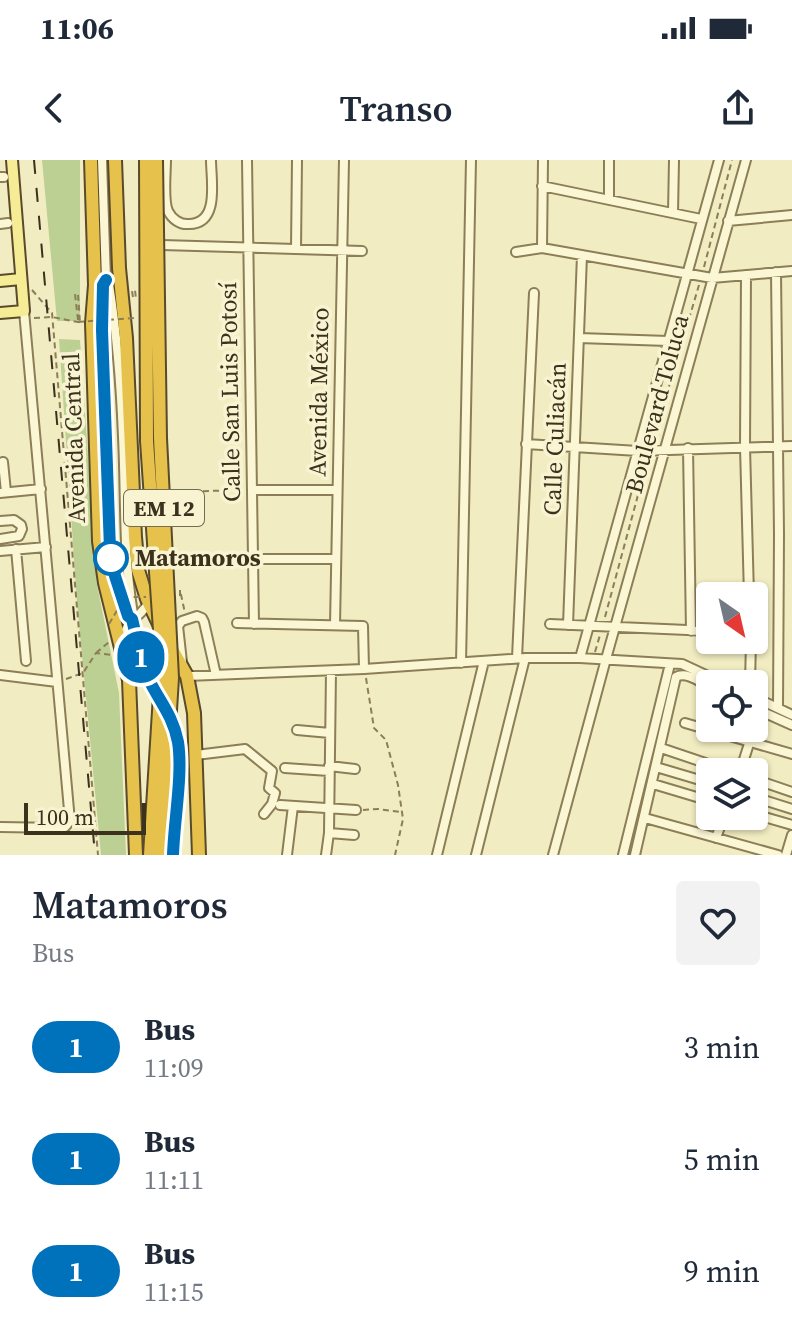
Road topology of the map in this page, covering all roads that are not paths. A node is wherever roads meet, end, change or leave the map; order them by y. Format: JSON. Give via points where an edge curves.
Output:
{"nodes":[{"id":1,"x":12,"y":160,"type":"edge"},
{"id":2,"x":91,"y":160,"type":"edge"},
{"id":3,"x":102,"y":160,"type":"edge"},
{"id":4,"x":115,"y":160,"type":"edge"},
{"id":5,"x":144,"y":160,"type":"edge"},
{"id":6,"x":156,"y":160,"type":"edge"},
{"id":7,"x":166,"y":160,"type":"edge"},
{"id":8,"x":211,"y":160,"type":"edge"},
{"id":9,"x":247,"y":160,"type":"edge"},
{"id":10,"x":297,"y":160,"type":"edge"},
{"id":11,"x":344,"y":160,"type":"edge"},
{"id":12,"x":471,"y":160,"type":"edge"},
{"id":13,"x":543,"y":160,"type":"edge"},
{"id":14,"x":609,"y":160,"type":"edge"},
{"id":15,"x":674,"y":160,"type":"edge"},
{"id":16,"x":719,"y":160,"type":"edge"},
{"id":17,"x":746,"y":160,"type":"edge"},
{"id":18,"x":542,"y":186,"type":"junction"},
{"id":19,"x":609,"y":200,"type":"junction"},
{"id":20,"x":673,"y":213,"type":"junction"},
{"id":21,"x":792,"y":215,"type":"edge"},
{"id":22,"x":701,"y":219,"type":"junction"},
{"id":23,"x":728,"y":221,"type":"junction"},
{"id":24,"x":162,"y":245,"type":"dead end"},
{"id":25,"x":248,"y":248,"type":"junction"},
{"id":26,"x":542,"y":248,"type":"junction"},
{"id":27,"x":296,"y":249,"type":"junction"},
{"id":28,"x":341,"y":250,"type":"junction"},
{"id":29,"x":362,"y":251,"type":"dead end"},
{"id":30,"x":516,"y":252,"type":"dead end"},
{"id":31,"x":582,"y":255,"type":"junction"},
{"id":32,"x":792,"y":271,"type":"edge"},
{"id":33,"x":776,"y":272,"type":"junction"},
{"id":34,"x":686,"y":274,"type":"junction"},
{"id":35,"x":746,"y":275,"type":"junction"},
{"id":36,"x":712,"y":278,"type":"junction"},
{"id":37,"x":21,"y":279,"type":"junction"},
{"id":38,"x":106,"y":280,"type":"junction"},
{"id":39,"x":0,"y":281,"type":"edge"},
{"id":40,"x":534,"y":293,"type":"dead end"},
{"id":41,"x":0,"y":313,"type":"edge"},
{"id":42,"x":25,"y":315,"type":"junction"},
{"id":43,"x":579,"y":338,"type":"junction"},
{"id":44,"x":668,"y":341,"type":"junction"},
{"id":45,"x":526,"y":444,"type":"junction"},
{"id":46,"x":576,"y":446,"type":"junction"},
{"id":47,"x":778,"y":446,"type":"junction"},
{"id":48,"x":792,"y":446,"type":"edge"},
{"id":49,"x":745,"y":447,"type":"junction"},
{"id":50,"x":688,"y":448,"type":"junction"},
{"id":51,"x":665,"y":450,"type":"junction"},
{"id":52,"x":638,"y":451,"type":"junction"},
{"id":53,"x":3,"y":462,"type":"dead end"},
{"id":54,"x":41,"y":489,"type":"junction"},
{"id":55,"x":252,"y":490,"type":"junction"},
{"id":56,"x":337,"y":490,"type":"junction"},
{"id":57,"x":3,"y":493,"type":"edge"},
{"id":58,"x":0,"y":521,"type":"edge"},
{"id":59,"x":779,"y":534,"type":"junction"},
{"id":60,"x":792,"y":534,"type":"edge"},
{"id":61,"x":0,"y":539,"type":"edge"},
{"id":62,"x":46,"y":547,"type":"junction"},
{"id":63,"x":16,"y":549,"type":"junction"},
{"id":64,"x":0,"y":551,"type":"edge"},
{"id":65,"x":253,"y":559,"type":"junction"},
{"id":66,"x":335,"y":559,"type":"junction"},
{"id":67,"x":749,"y":582,"type":"edge"},
{"id":68,"x":149,"y":603,"type":"junction"},
{"id":69,"x":132,"y":619,"type":"junction"},
{"id":70,"x":237,"y":623,"type":"dead end"},
{"id":71,"x":254,"y":624,"type":"junction"},
{"id":72,"x":550,"y":624,"type":"dead end"},
{"id":73,"x":335,"y":625,"type":"junction"},
{"id":74,"x":568,"y":625,"type":"junction"},
{"id":75,"x":588,"y":626,"type":"junction"},
{"id":76,"x":615,"y":627,"type":"junction"},
{"id":77,"x":691,"y":631,"type":"junction"},
{"id":78,"x":696,"y":631,"type":"edge"},
{"id":79,"x":121,"y":652,"type":"junction"},
{"id":80,"x":521,"y":658,"type":"junction"},
{"id":81,"x":580,"y":658,"type":"junction"},
{"id":82,"x":606,"y":659,"type":"junction"},
{"id":83,"x":26,"y":661,"type":"dead end"},
{"id":84,"x":484,"y":661,"type":"junction"},
{"id":85,"x":461,"y":663,"type":"junction"},
{"id":86,"x":670,"y":664,"type":"junction"},
{"id":87,"x":364,"y":669,"type":"junction"},
{"id":88,"x":331,"y":671,"type":"junction"},
{"id":89,"x":696,"y":671,"type":"edge"},
{"id":90,"x":185,"y":672,"type":"junction"},
{"id":91,"x":0,"y":675,"type":"edge"},
{"id":92,"x":216,"y":675,"type":"junction"},
{"id":93,"x":696,"y":681,"type":"edge"},
{"id":94,"x":57,"y":682,"type":"junction"},
{"id":95,"x":768,"y":701,"type":"edge"},
{"id":96,"x":778,"y":704,"type":"junction"},
{"id":97,"x":768,"y":714,"type":"edge"},
{"id":98,"x":792,"y":715,"type":"edge"},
{"id":99,"x":685,"y":723,"type":"dead end"},
{"id":100,"x":792,"y":725,"type":"edge"},
{"id":101,"x":696,"y":726,"type":"edge"},
{"id":102,"x":297,"y":730,"type":"dead end"},
{"id":103,"x":330,"y":733,"type":"junction"},
{"id":104,"x":750,"y":742,"type":"joint"},
{"id":105,"x":661,"y":748,"type":"junction"},
{"id":106,"x":792,"y":754,"type":"edge"},
{"id":107,"x":196,"y":755,"type":"junction"},
{"id":108,"x":745,"y":758,"type":"edge"},
{"id":109,"x":696,"y":760,"type":"edge"},
{"id":110,"x":656,"y":767,"type":"junction"},
{"id":111,"x":285,"y":768,"type":"dead end"},
{"id":112,"x":329,"y":769,"type":"junction"},
{"id":113,"x":355,"y":769,"type":"dead end"},
{"id":114,"x":696,"y":779,"type":"edge"},
{"id":115,"x":653,"y":784,"type":"junction"},
{"id":116,"x":768,"y":784,"type":"edge"},
{"id":117,"x":792,"y":792,"type":"edge"},
{"id":118,"x":696,"y":797,"type":"edge"},
{"id":119,"x":768,"y":801,"type":"edge"},
{"id":120,"x":280,"y":805,"type":"dead end"},
{"id":121,"x":293,"y":806,"type":"junction"},
{"id":122,"x":328,"y":809,"type":"junction"},
{"id":123,"x":792,"y":809,"type":"edge"},
{"id":124,"x":356,"y":810,"type":"road end"},
{"id":125,"x":264,"y":814,"type":"dead end"},
{"id":126,"x":645,"y":818,"type":"junction"},
{"id":127,"x":768,"y":818,"type":"edge"},
{"id":128,"x":792,"y":825,"type":"edge"},
{"id":129,"x":0,"y":827,"type":"edge"},
{"id":130,"x":719,"y":830,"type":"edge"},
{"id":131,"x":329,"y":833,"type":"junction"},
{"id":132,"x":354,"y":835,"type":"dead end"},
{"id":133,"x":792,"y":835,"type":"edge"},
{"id":134,"x":716,"y":838,"type":"junction"},
{"id":135,"x":636,"y":853,"type":"edge"},
{"id":136,"x":136,"y":855,"type":"edge"},
{"id":137,"x":150,"y":855,"type":"edge"},
{"id":138,"x":161,"y":855,"type":"edge"},
{"id":139,"x":173,"y":855,"type":"edge"},
{"id":140,"x":199,"y":855,"type":"edge"},
{"id":141,"x":287,"y":855,"type":"edge"},
{"id":142,"x":326,"y":855,"type":"edge"},
{"id":143,"x":437,"y":855,"type":"edge"},
{"id":144,"x":476,"y":855,"type":"edge"},
{"id":145,"x":553,"y":855,"type":"edge"},
{"id":146,"x":623,"y":855,"type":"edge"},
{"id":147,"x":648,"y":855,"type":"edge"},
{"id":148,"x":778,"y":855,"type":"edge"},
{"id":149,"x":786,"y":855,"type":"edge"}],
"edges":[{"from":1,"to":37,"type":"main road"},
{"from":2,"to":79,"type":"highway","name":"Avenida Central","via":[[95,285],[83,323],[99,541]]},
{"from":3,"to":38,"type":"street"},
{"from":4,"to":68,"type":"highway","via":[[135,537]]},
{"from":5,"to":68,"type":"street","via":[[153,548]]},
{"from":5,"to":137,"type":"highway","number":"EM 12","bridge":true,"via":[[147,441],[161,679]]},
{"from":6,"to":138,"type":"highway","number":"EM 12","bridge":true,"via":[[160,438],[172,678]]},
{"from":7,"to":8,"type":"street","via":[[167,209],[175,220],[190,225],[203,219],[211,206]]},
{"from":9,"to":25,"type":"street","name":"Calle San Luis Potosí"},
{"from":10,"to":27,"type":"street"},
{"from":11,"to":28,"type":"street","name":"Avenida México"},
{"from":12,"to":85,"type":"street"},
{"from":13,"to":18,"type":"street"},
{"from":14,"to":19,"type":"street"},
{"from":15,"to":20,"type":"street"},
{"from":16,"to":22,"type":"street","name":"Boulevard Toluca"},
{"from":17,"to":23,"type":"street","name":"Boulevard Toluca"},
{"from":18,"to":19,"type":"street"},
{"from":18,"to":26,"type":"street"},
{"from":19,"to":20,"type":"street"},
{"from":20,"to":22,"type":"street"},
{"from":21,"to":23,"type":"street"},
{"from":22,"to":34,"type":"street","name":"Boulevard Toluca"},
{"from":23,"to":36,"type":"street","name":"Boulevard Toluca"},
{"from":24,"to":25,"type":"street"},
{"from":25,"to":27,"type":"street"},
{"from":25,"to":55,"type":"street","name":"Calle San Luis Potosí"},
{"from":26,"to":30,"type":"street"},
{"from":26,"to":31,"type":"street"},
{"from":27,"to":28,"type":"street"},
{"from":28,"to":29,"type":"street"},
{"from":28,"to":56,"type":"street","name":"Avenida México"},
{"from":31,"to":34,"type":"street"},
{"from":31,"to":43,"type":"street","name":"Calle Culiacán"},
{"from":32,"to":33,"type":"street"},
{"from":33,"to":35,"type":"street"},
{"from":33,"to":47,"type":"street"},
{"from":34,"to":36,"type":"street"},
{"from":34,"to":44,"type":"street","name":"Boulevard Toluca"},
{"from":35,"to":36,"type":"street"},
{"from":35,"to":49,"type":"street"},
{"from":36,"to":51,"type":"street","name":"Boulevard Toluca"},
{"from":37,"to":39,"type":"main road"},
{"from":37,"to":42,"type":"main road"},
{"from":38,"to":69,"type":"street","via":[[115,322]]},
{"from":38,"to":69,"type":"street","via":[[102,330],[110,549]]},
{"from":40,"to":45,"type":"street"},
{"from":41,"to":42,"type":"main road"},
{"from":42,"to":54,"type":"street"},
{"from":43,"to":44,"type":"street"},
{"from":43,"to":46,"type":"street","name":"Calle Culiacán"},
{"from":44,"to":52,"type":"street","name":"Boulevard Toluca"},
{"from":45,"to":46,"type":"street"},
{"from":45,"to":80,"type":"street"},
{"from":46,"to":52,"type":"street"},
{"from":46,"to":74,"type":"street","name":"Calle Culiacán"},
{"from":47,"to":48,"type":"street"},
{"from":47,"to":49,"type":"street"},
{"from":47,"to":59,"type":"street"},
{"from":49,"to":50,"type":"street"},
{"from":49,"to":67,"type":"street"},
{"from":50,"to":51,"type":"street"},
{"from":50,"to":77,"type":"street"},
{"from":51,"to":52,"type":"street"},
{"from":51,"to":76,"type":"street","name":"Boulevard Toluca"},
{"from":52,"to":75,"type":"street","name":"Boulevard Toluca"},
{"from":53,"to":57,"type":"street"},
{"from":54,"to":57,"type":"street"},
{"from":54,"to":62,"type":"street"},
{"from":55,"to":56,"type":"street"},
{"from":55,"to":65,"type":"street","name":"Calle San Luis Potosí"},
{"from":56,"to":66,"type":"street","name":"Avenida México"},
{"from":58,"to":61,"type":"street","via":[[14,520],[22,529],[19,536]]},
{"from":59,"to":60,"type":"street"},
{"from":59,"to":96,"type":"street"},
{"from":62,"to":63,"type":"street"},
{"from":62,"to":94,"type":"street"},
{"from":63,"to":64,"type":"street"},
{"from":63,"to":83,"type":"street"},
{"from":65,"to":66,"type":"street"},
{"from":65,"to":71,"type":"street","name":"Calle San Luis Potosí"},
{"from":66,"to":73,"type":"street","name":"Avenida México"},
{"from":68,"to":69,"type":"street"},
{"from":68,"to":90,"type":"highway"},
{"from":69,"to":79,"type":"street"},
{"from":69,"to":139,"type":"street","via":[[149,680],[168,711],[178,746]]},
{"from":70,"to":71,"type":"street"},
{"from":71,"to":73,"type":"street"},
{"from":72,"to":74,"type":"street"},
{"from":73,"to":87,"type":"street","via":[[363,626]]},
{"from":74,"to":75,"type":"street"},
{"from":75,"to":76,"type":"street"},
{"from":75,"to":81,"type":"street","name":"Boulevard Toluca"},
{"from":76,"to":77,"type":"street"},
{"from":76,"to":82,"type":"street","name":"Boulevard Toluca"},
{"from":77,"to":78,"type":"street"},
{"from":79,"to":136,"type":"highway","name":"Avenida Central","via":[[129,680]]},
{"from":80,"to":81,"type":"street"},
{"from":80,"to":84,"type":"street"},
{"from":80,"to":144,"type":"street"},
{"from":81,"to":82,"type":"street"},
{"from":82,"to":86,"type":"street"},
{"from":82,"to":145,"type":"street","name":"Boulevard Toluca"},
{"from":84,"to":85,"type":"street"},
{"from":84,"to":143,"type":"street"},
{"from":85,"to":87,"type":"street"},
{"from":86,"to":89,"type":"street"},
{"from":86,"to":146,"type":"street"},
{"from":87,"to":88,"type":"street"},
{"from":88,"to":92,"type":"street"},
{"from":88,"to":103,"type":"street"},
{"from":90,"to":92,"type":"street"},
{"from":90,"to":92,"type":"street","via":[[178,626],[197,616],[204,622]]},
{"from":90,"to":107,"type":"highway"},
{"from":91,"to":94,"type":"street"},
{"from":93,"to":105,"type":"street","via":[[676,677]]},
{"from":94,"to":129,"type":"street","via":[[70,821],[61,828]]},
{"from":95,"to":96,"type":"street"},
{"from":96,"to":98,"type":"street"},
{"from":97,"to":100,"type":"street"},
{"from":99,"to":101,"type":"street"},
{"from":102,"to":103,"type":"street"},
{"from":103,"to":112,"type":"street"},
{"from":104,"to":106,"type":"street"},
{"from":104,"to":108,"type":"street"},
{"from":105,"to":109,"type":"street"},
{"from":105,"to":110,"type":"street"},
{"from":107,"to":125,"type":"street","via":[[245,749],[272,771],[269,788],[275,793]]},
{"from":107,"to":140,"type":"highway"},
{"from":110,"to":114,"type":"street"},
{"from":110,"to":115,"type":"street"},
{"from":111,"to":112,"type":"street"},
{"from":112,"to":113,"type":"street"},
{"from":112,"to":122,"type":"street"},
{"from":115,"to":118,"type":"street"},
{"from":115,"to":126,"type":"street"},
{"from":116,"to":117,"type":"street"},
{"from":119,"to":123,"type":"street"},
{"from":120,"to":121,"type":"street"},
{"from":121,"to":122,"type":"street"},
{"from":121,"to":141,"type":"street"},
{"from":122,"to":124,"type":"street"},
{"from":122,"to":131,"type":"street"},
{"from":126,"to":134,"type":"street"},
{"from":126,"to":135,"type":"street"},
{"from":127,"to":128,"type":"street"},
{"from":130,"to":134,"type":"street"},
{"from":131,"to":132,"type":"street"},
{"from":131,"to":142,"type":"street"},
{"from":133,"to":149,"type":"street"},
{"from":134,"to":148,"type":"street"},
{"from":135,"to":147,"type":"street"}]}
